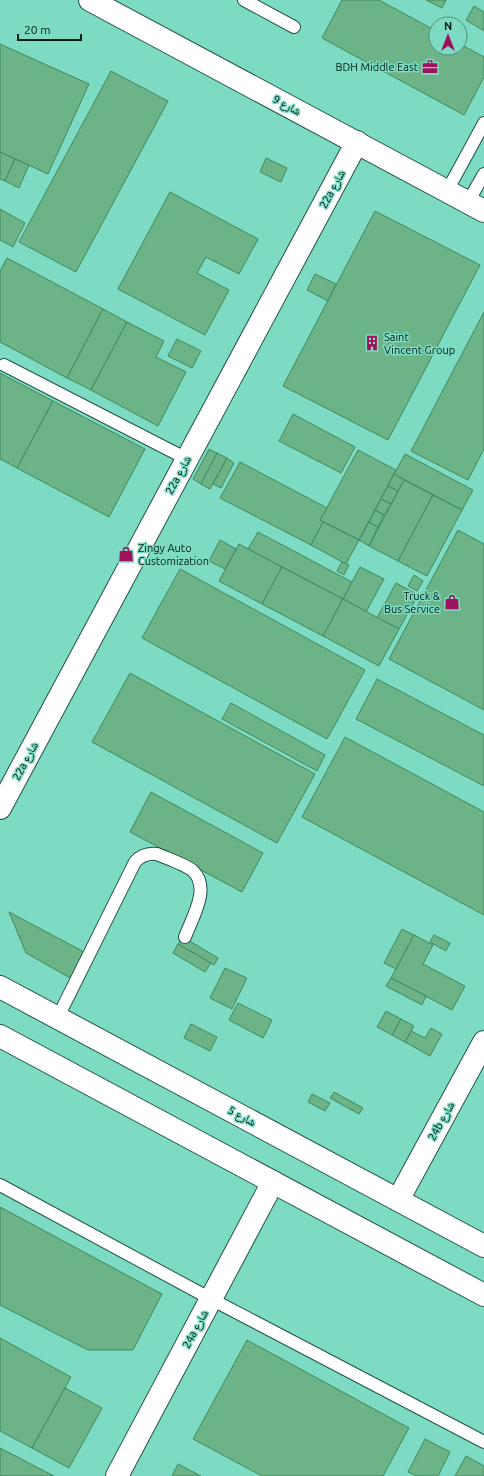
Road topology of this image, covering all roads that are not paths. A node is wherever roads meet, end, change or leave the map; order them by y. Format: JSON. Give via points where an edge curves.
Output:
{"nodes":[{"id":1,"x":90,"y":0,"type":"edge"},
{"id":2,"x":244,"y":0,"type":"edge"},
{"id":3,"x":294,"y":27,"type":"dead end"},
{"id":4,"x":484,"y":123,"type":"edge"},
{"id":5,"x":357,"y":142,"type":"junction"},
{"id":6,"x":484,"y":174,"type":"edge"},
{"id":7,"x":447,"y":191,"type":"junction"},
{"id":8,"x":476,"y":206,"type":"edge"},
{"id":9,"x":4,"y":365,"type":"dead end"},
{"id":10,"x":187,"y":459,"type":"junction"},
{"id":11,"x":1,"y":802,"type":"edge"},
{"id":12,"x":184,"y":937,"type":"dead end"},
{"id":13,"x":0,"y":986,"type":"edge"},
{"id":14,"x":58,"y":1017,"type":"junction"},
{"id":15,"x":0,"y":1036,"type":"edge"},
{"id":16,"x":484,"y":1042,"type":"edge"},
{"id":17,"x":273,"y":1182,"type":"junction"},
{"id":18,"x":0,"y":1185,"type":"edge"},
{"id":19,"x":398,"y":1200,"type":"junction"},
{"id":20,"x":484,"y":1246,"type":"edge"},
{"id":21,"x":484,"y":1295,"type":"edge"},
{"id":22,"x":211,"y":1299,"type":"junction"},
{"id":23,"x":484,"y":1442,"type":"edge"},
{"id":24,"x":117,"y":1476,"type":"edge"}],
"edges":[{"from":1,"to":5,"type":"street","name":"شارع 9"},
{"from":2,"to":3,"type":"lane"},
{"from":4,"to":7,"type":"lane"},
{"from":5,"to":7,"type":"street","name":"شارع 9"},
{"from":5,"to":10,"type":"street","name":"22a شارع"},
{"from":6,"to":8,"type":"lane"},
{"from":7,"to":8,"type":"street","name":"شارع 9"},
{"from":9,"to":10,"type":"lane"},
{"from":10,"to":11,"type":"street","name":"22a شارع"},
{"from":12,"to":14,"type":"lane","via":[[201,895],[198,877],[192,870],[157,854],[139,857]]},
{"from":13,"to":14,"type":"street","name":"شارع 5"},
{"from":14,"to":19,"type":"street","name":"شارع 5"},
{"from":15,"to":17,"type":"street"},
{"from":16,"to":19,"type":"street","name":"24b شارع"},
{"from":17,"to":21,"type":"street"},
{"from":17,"to":22,"type":"street","name":"24a شارع"},
{"from":18,"to":22,"type":"lane"},
{"from":19,"to":20,"type":"street","name":"شارع 5"},
{"from":22,"to":23,"type":"lane"},
{"from":22,"to":24,"type":"street","name":"24a شارع"}]}
